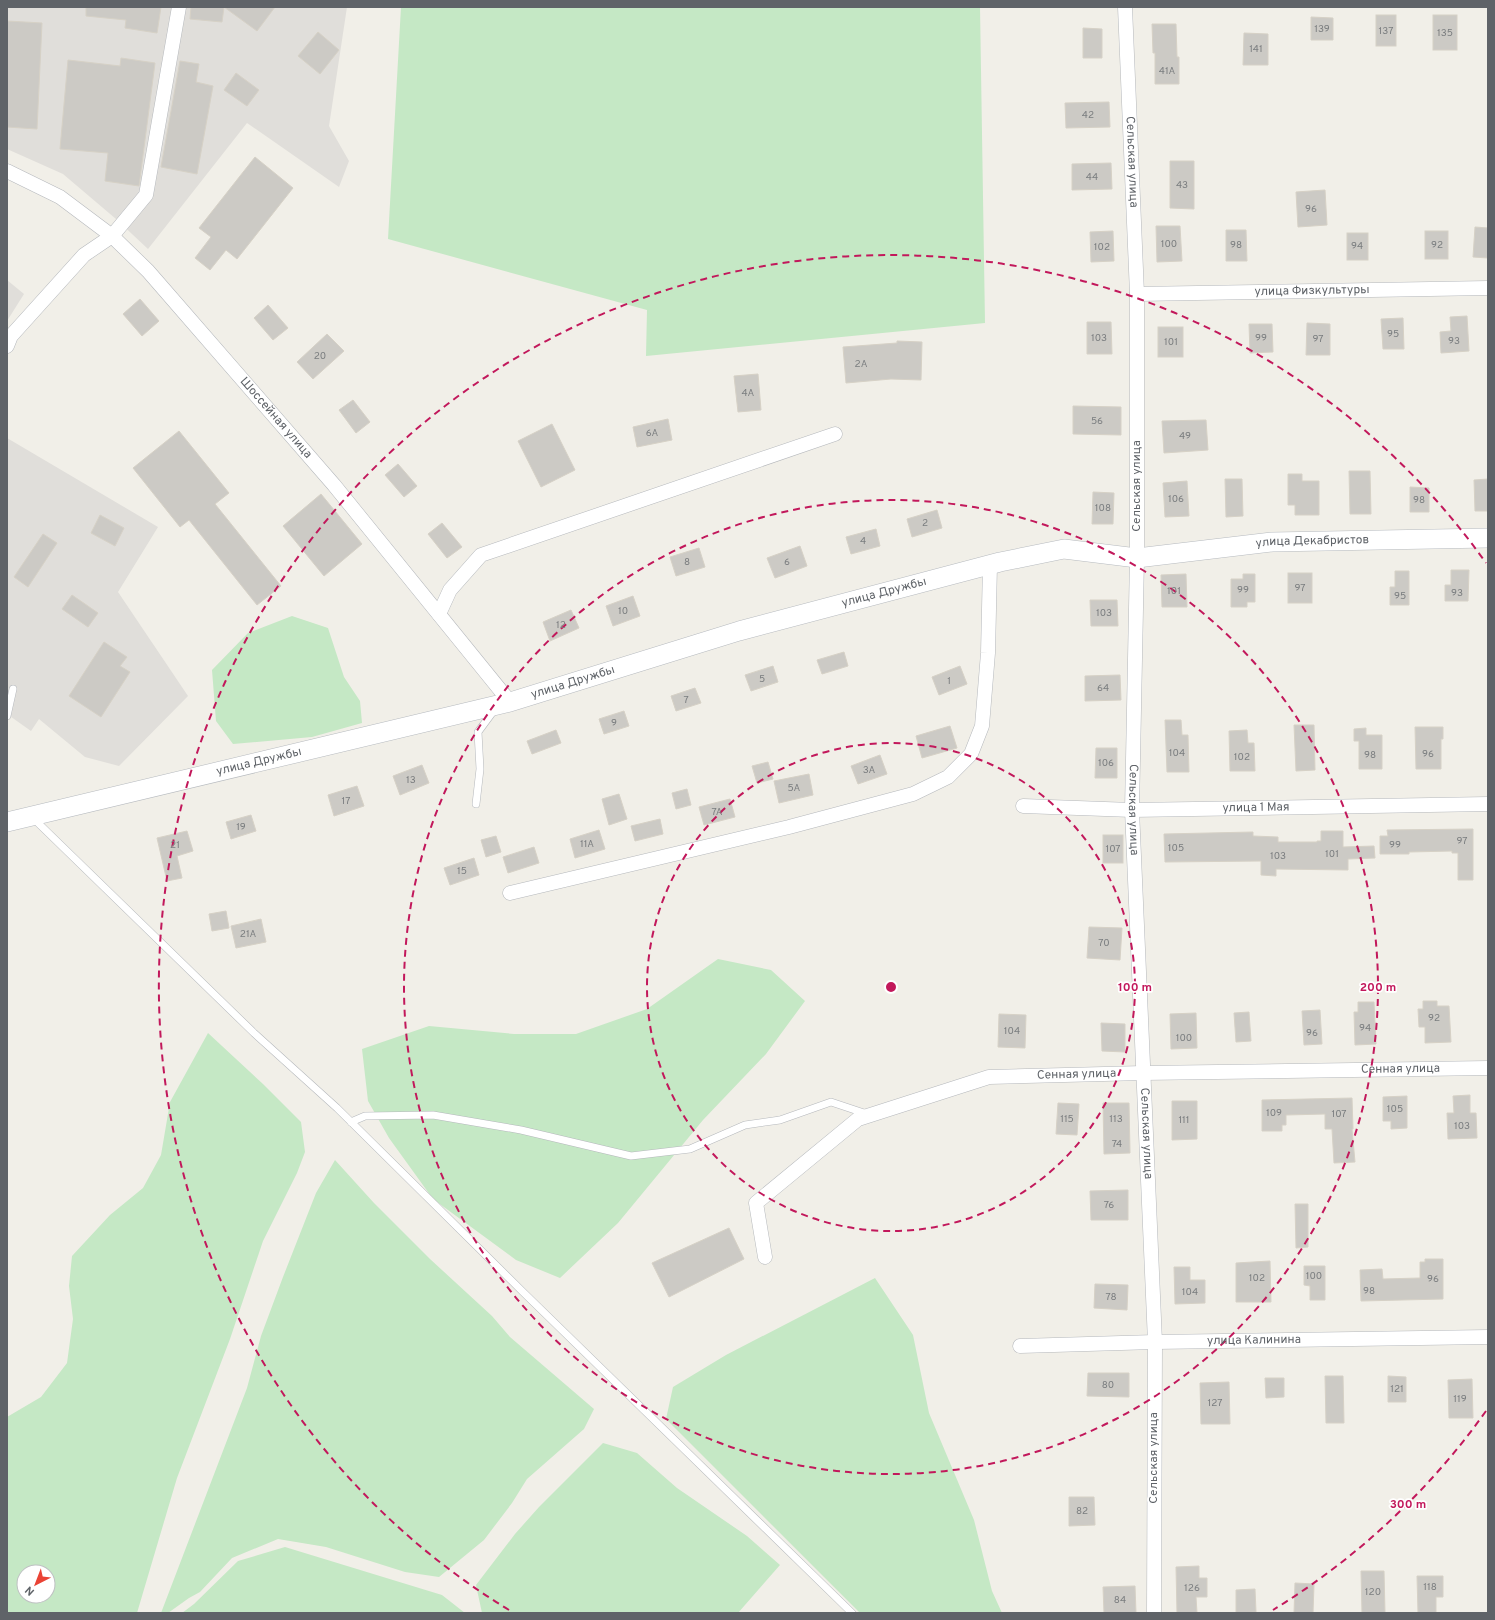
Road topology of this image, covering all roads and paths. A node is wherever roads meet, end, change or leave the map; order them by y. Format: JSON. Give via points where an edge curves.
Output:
{"nodes":[{"id":1,"x":179,"y":7,"type":"edge"},
{"id":2,"x":1125,"y":7,"type":"edge"},
{"id":3,"x":7,"y":171,"type":"edge"},
{"id":4,"x":112,"y":236,"type":"junction"},
{"id":5,"x":1488,"y":288,"type":"edge"},
{"id":6,"x":1137,"y":294,"type":"junction"},
{"id":7,"x":7,"y":346,"type":"edge"},
{"id":8,"x":835,"y":434,"type":"dead end"},
{"id":9,"x":1488,"y":538,"type":"edge"},
{"id":10,"x":1137,"y":558,"type":"junction"},
{"id":11,"x":990,"y":565,"type":"junction"},
{"id":12,"x":439,"y":614,"type":"junction"},
{"id":13,"x":13,"y":689,"type":"dead end"},
{"id":14,"x":504,"y":704,"type":"junction"},
{"id":15,"x":7,"y":716,"type":"edge"},
{"id":16,"x":476,"y":804,"type":"dead end"},
{"id":17,"x":1488,"y":804,"type":"edge"},
{"id":18,"x":1023,"y":806,"type":"dead end"},
{"id":19,"x":1132,"y":810,"type":"junction"},
{"id":20,"x":32,"y":817,"type":"junction"},
{"id":21,"x":7,"y":822,"type":"edge"},
{"id":22,"x":510,"y":893,"type":"dead end"},
{"id":23,"x":1488,"y":1068,"type":"edge"},
{"id":24,"x":1143,"y":1073,"type":"junction"},
{"id":25,"x":870,"y":1116,"type":"junction"},
{"id":26,"x":351,"y":1122,"type":"junction"},
{"id":27,"x":766,"y":1257,"type":"dead end"},
{"id":28,"x":1488,"y":1337,"type":"edge"},
{"id":29,"x":1155,"y":1342,"type":"junction"},
{"id":30,"x":1020,"y":1346,"type":"dead end"},
{"id":31,"x":852,"y":1613,"type":"edge"},
{"id":32,"x":1154,"y":1613,"type":"edge"}],
"edges":[{"from":1,"to":4,"type":"street","via":[[146,194]]},
{"from":2,"to":6,"type":"street","name":"Сельская улица"},
{"from":3,"to":4,"type":"street","name":"Шоссейная улица","via":[[60,197]]},
{"from":4,"to":7,"type":"street","via":[[84,255],[11,336]]},
{"from":4,"to":12,"type":"street","name":"Шоссейная улица","via":[[148,271],[334,484]]},
{"from":5,"to":6,"type":"street","name":"улица Физкультуры"},
{"from":6,"to":10,"type":"street","name":"Сельская улица"},
{"from":8,"to":12,"type":"street","via":[[481,555],[450,590]]},
{"from":9,"to":10,"type":"street","name":"улица Декабристов","via":[[1272,542]]},
{"from":10,"to":11,"type":"street","name":"улица Дружбы","via":[[1064,549]]},
{"from":10,"to":19,"type":"street","name":"Сельская улица"},
{"from":11,"to":14,"type":"street","name":"улица Дружбы","via":[[739,631]]},
{"from":11,"to":22,"type":"street","via":[[988,653],[982,726],[970,754],[948,777],[914,794],[862,808]]},
{"from":12,"to":14,"type":"street","name":"Шоссейная улица"},
{"from":13,"to":15,"type":"lane"},
{"from":14,"to":16,"type":"lane","via":[[478,732],[480,769]]},
{"from":14,"to":20,"type":"street","name":"улица Дружбы"},
{"from":17,"to":19,"type":"street","name":"улица 1 Мая"},
{"from":18,"to":19,"type":"street","name":"улица 1 Мая"},
{"from":19,"to":24,"type":"street","name":"Сельская улица"},
{"from":20,"to":21,"type":"street","name":"улица Дружбы"},
{"from":20,"to":26,"type":"lane","via":[[254,1033]]},
{"from":23,"to":24,"type":"street","name":"Сенная улица"},
{"from":24,"to":25,"type":"street","name":"Сенная улица","via":[[989,1076]]},
{"from":24,"to":29,"type":"street","name":"Сельская улица"},
{"from":25,"to":26,"type":"lane","via":[[831,1102],[780,1120],[745,1125],[690,1149],[631,1156],[521,1130],[434,1115],[365,1116]]},
{"from":25,"to":27,"type":"street","name":"Сенная улица","via":[[858,1119],[756,1203]]},
{"from":26,"to":31,"type":"lane"},
{"from":28,"to":29,"type":"street","name":"улица Калинина"},
{"from":29,"to":30,"type":"street","name":"улица Калинина"},
{"from":29,"to":32,"type":"street","name":"Сельская улица"}]}
